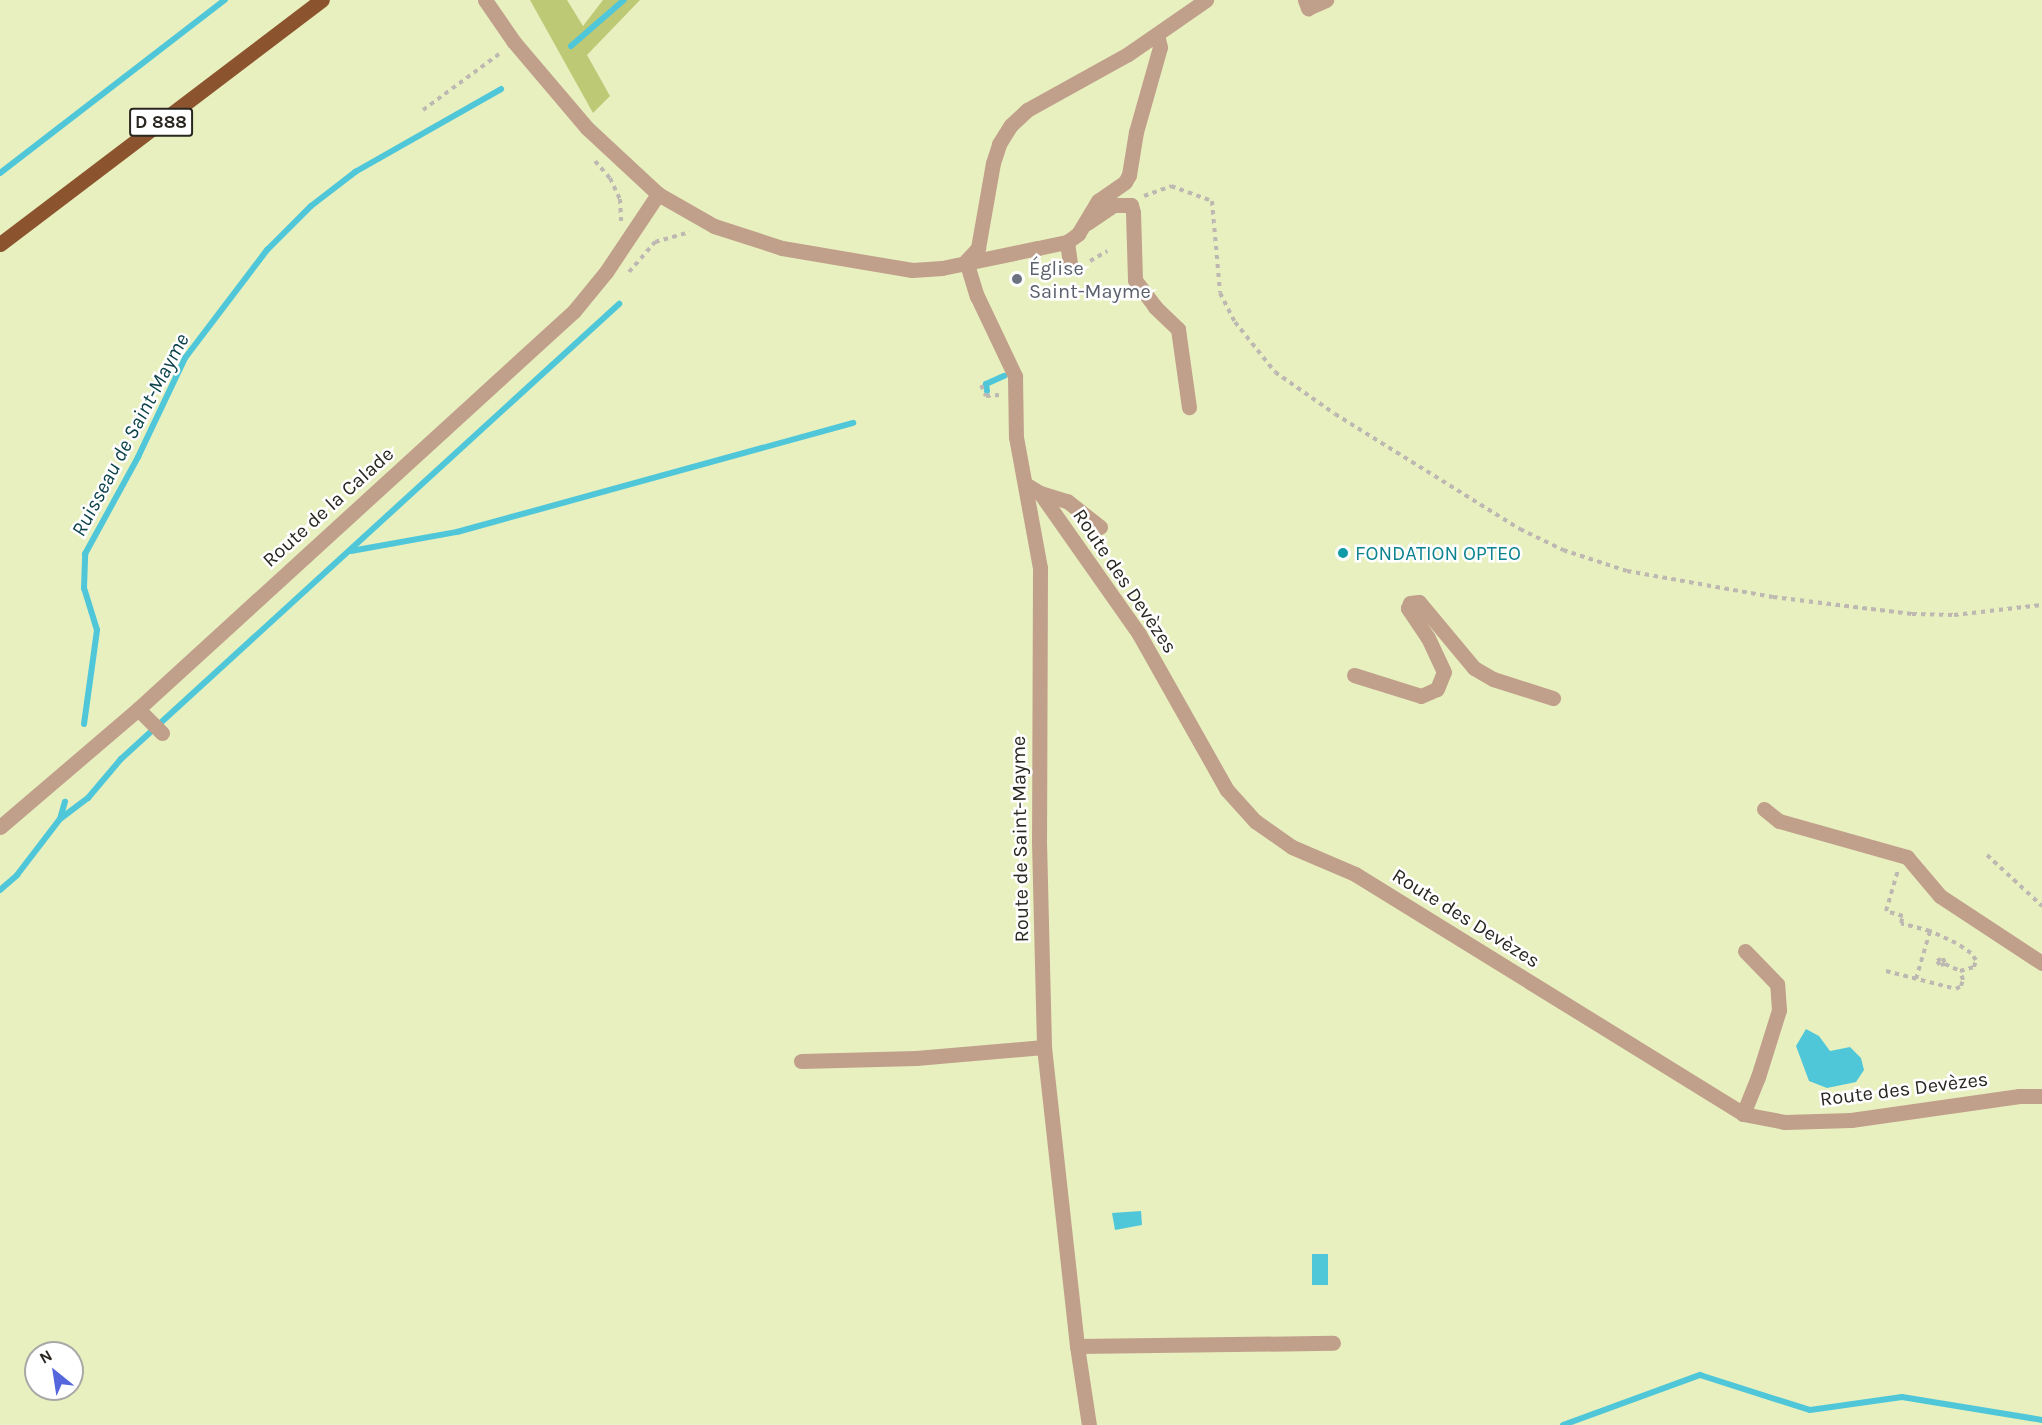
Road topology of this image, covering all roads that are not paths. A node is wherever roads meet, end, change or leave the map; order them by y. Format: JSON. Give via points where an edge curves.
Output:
{"nodes":[{"id":1,"x":322,"y":0,"type":"edge"},
{"id":2,"x":485,"y":0,"type":"edge"},
{"id":3,"x":1206,"y":0,"type":"edge"},
{"id":4,"x":1305,"y":0,"type":"edge"},
{"id":5,"x":1326,"y":0,"type":"edge"},
{"id":6,"x":1157,"y":35,"type":"junction"},
{"id":7,"x":658,"y":194,"type":"junction"},
{"id":8,"x":1085,"y":225,"type":"junction"},
{"id":9,"x":1067,"y":242,"type":"junction"},
{"id":10,"x":0,"y":244,"type":"edge"},
{"id":11,"x":966,"y":261,"type":"junction"},
{"id":12,"x":1070,"y":263,"type":"dead end"},
{"id":13,"x":1189,"y":407,"type":"dead end"},
{"id":14,"x":1033,"y":489,"type":"junction"},
{"id":15,"x":1100,"y":527,"type":"dead end"},
{"id":16,"x":1354,"y":675,"type":"dead end"},
{"id":17,"x":1553,"y":698,"type":"dead end"},
{"id":18,"x":138,"y":709,"type":"junction"},
{"id":19,"x":162,"y":734,"type":"dead end"},
{"id":20,"x":1764,"y":809,"type":"dead end"},
{"id":21,"x":0,"y":827,"type":"edge"},
{"id":22,"x":1745,"y":951,"type":"dead end"},
{"id":23,"x":2042,"y":963,"type":"edge"},
{"id":24,"x":1044,"y":1047,"type":"junction"},
{"id":25,"x":801,"y":1061,"type":"dead end"},
{"id":26,"x":2042,"y":1096,"type":"edge"},
{"id":27,"x":1743,"y":1114,"type":"junction"},
{"id":28,"x":1333,"y":1342,"type":"dead end"},
{"id":29,"x":1077,"y":1346,"type":"junction"},
{"id":30,"x":1089,"y":1425,"type":"edge"}],
"edges":[{"from":1,"to":10,"type":"main road","number":"D 888"},
{"from":2,"to":7,"type":"street","via":[[514,42],[587,128]]},
{"from":3,"to":6,"type":"street"},
{"from":4,"to":5,"type":"street","via":[[1308,8]]},
{"from":6,"to":8,"type":"street","via":[[1160,47],[1136,132],[1129,174],[1125,182],[1098,201]]},
{"from":6,"to":11,"type":"street","via":[[1027,110],[1011,124],[993,163],[978,248]]},
{"from":7,"to":11,"type":"street","via":[[714,226],[782,248],[912,270]]},
{"from":7,"to":18,"type":"street","name":"Route de la Calade","via":[[606,272],[574,311],[180,679]]},
{"from":8,"to":9,"type":"street"},
{"from":8,"to":13,"type":"street","via":[[1114,205],[1131,205],[1135,280],[1178,329]]},
{"from":9,"to":11,"type":"street"},
{"from":9,"to":12,"type":"street"},
{"from":11,"to":14,"type":"street","name":"Route de Saint-Mayme","via":[[977,296],[1004,342],[1015,376],[1016,437]]},
{"from":14,"to":15,"type":"street","via":[[1067,501]]},
{"from":14,"to":24,"type":"street","name":"Route de Saint-Mayme","via":[[1040,568],[1039,841]]},
{"from":14,"to":27,"type":"street","name":"Route des Devèzes","via":[[1139,634],[1227,790],[1255,821],[1292,847],[1355,874]]},
{"from":16,"to":17,"type":"street","via":[[1421,696],[1437,689],[1444,672],[1408,608],[1410,603],[1419,602],[1474,668],[1493,679]]},
{"from":18,"to":19,"type":"street"},
{"from":18,"to":21,"type":"street","name":"Route de la Calade"},
{"from":20,"to":23,"type":"street","via":[[1779,821],[1907,856],[1940,896]]},
{"from":22,"to":27,"type":"street","via":[[1777,984],[1779,1011]]},
{"from":24,"to":25,"type":"street","via":[[916,1058]]},
{"from":24,"to":29,"type":"street","name":"Route de Saint-Mayme"},
{"from":26,"to":27,"type":"street","name":"Route des Devèzes","via":[[1851,1120],[1785,1122]]},
{"from":28,"to":29,"type":"street"},
{"from":29,"to":30,"type":"street","name":"Route de Saint-Mayme"}]}
